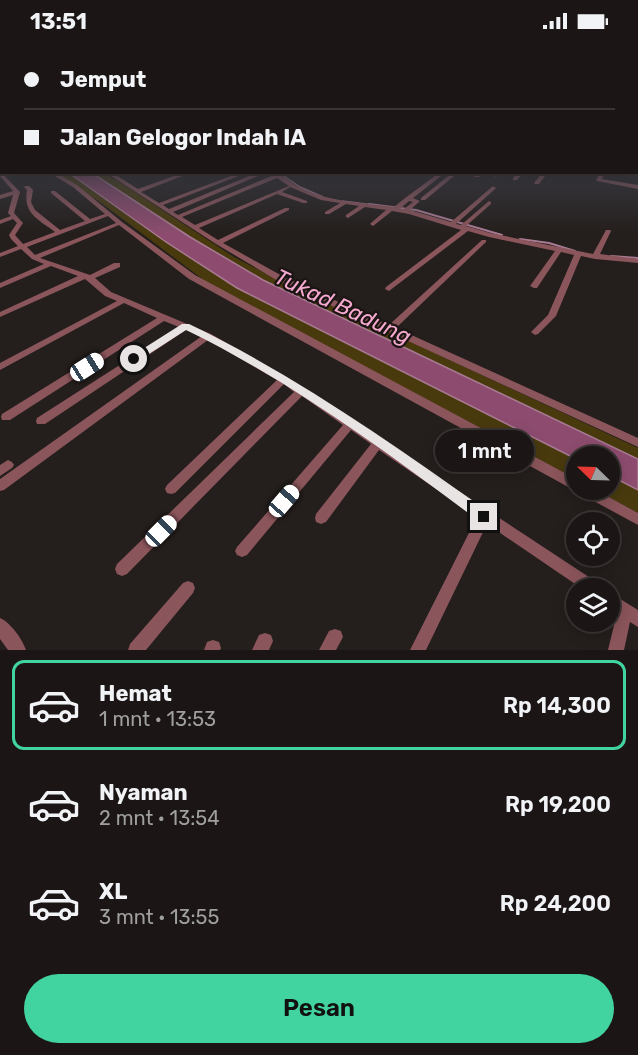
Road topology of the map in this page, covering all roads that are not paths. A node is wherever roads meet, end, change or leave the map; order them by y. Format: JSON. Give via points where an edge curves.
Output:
{"nodes":[{"id":1,"x":3,"y":176,"type":"edge"},
{"id":2,"x":58,"y":176,"type":"edge"},
{"id":3,"x":114,"y":176,"type":"edge"},
{"id":4,"x":169,"y":176,"type":"edge"},
{"id":5,"x":178,"y":176,"type":"edge"},
{"id":6,"x":235,"y":176,"type":"edge"},
{"id":7,"x":254,"y":176,"type":"edge"},
{"id":8,"x":269,"y":176,"type":"edge"},
{"id":9,"x":278,"y":176,"type":"edge"},
{"id":10,"x":437,"y":176,"type":"edge"},
{"id":11,"x":451,"y":176,"type":"edge"},
{"id":12,"x":518,"y":176,"type":"edge"},
{"id":13,"x":542,"y":176,"type":"edge"},
{"id":14,"x":602,"y":176,"type":"edge"},
{"id":15,"x":624,"y":176,"type":"edge"},
{"id":16,"x":515,"y":179,"type":"dead end"},
{"id":17,"x":537,"y":183,"type":"dead end"},
{"id":18,"x":621,"y":184,"type":"junction"},
{"id":19,"x":636,"y":186,"type":"edge"},
{"id":20,"x":27,"y":187,"type":"dead end"},
{"id":21,"x":288,"y":187,"type":"dead end"},
{"id":22,"x":493,"y":188,"type":"dead end"},
{"id":23,"x":136,"y":190,"type":"junction"},
{"id":24,"x":17,"y":192,"type":"junction"},
{"id":25,"x":53,"y":192,"type":"dead end"},
{"id":26,"x":276,"y":192,"type":"junction"},
{"id":27,"x":630,"y":195,"type":"dead end"},
{"id":28,"x":0,"y":197,"type":"edge"},
{"id":29,"x":313,"y":199,"type":"dead end"},
{"id":30,"x":407,"y":199,"type":"junction"},
{"id":31,"x":423,"y":199,"type":"dead end"},
{"id":32,"x":336,"y":201,"type":"junction"},
{"id":33,"x":305,"y":202,"type":"junction"},
{"id":34,"x":346,"y":202,"type":"junction"},
{"id":35,"x":489,"y":203,"type":"dead end"},
{"id":36,"x":159,"y":205,"type":"junction"},
{"id":37,"x":364,"y":205,"type":"junction"},
{"id":38,"x":297,"y":206,"type":"dead end"},
{"id":39,"x":401,"y":208,"type":"junction"},
{"id":40,"x":10,"y":209,"type":"junction"},
{"id":41,"x":287,"y":209,"type":"dead end"},
{"id":42,"x":168,"y":211,"type":"junction"},
{"id":43,"x":318,"y":211,"type":"dead end"},
{"id":44,"x":0,"y":213,"type":"edge"},
{"id":45,"x":327,"y":213,"type":"dead end"},
{"id":46,"x":109,"y":214,"type":"junction"},
{"id":47,"x":348,"y":216,"type":"dead end"},
{"id":48,"x":14,"y":217,"type":"junction"},
{"id":49,"x":177,"y":217,"type":"junction"},
{"id":50,"x":0,"y":222,"type":"edge"},
{"id":51,"x":90,"y":222,"type":"junction"},
{"id":52,"x":120,"y":223,"type":"junction"},
{"id":53,"x":453,"y":223,"type":"junction"},
{"id":54,"x":373,"y":224,"type":"dead end"},
{"id":55,"x":464,"y":227,"type":"junction"},
{"id":56,"x":195,"y":228,"type":"junction"},
{"id":57,"x":608,"y":231,"type":"dead end"},
{"id":58,"x":60,"y":233,"type":"junction"},
{"id":59,"x":484,"y":241,"type":"dead end"},
{"id":60,"x":218,"y":243,"type":"junction"},
{"id":61,"x":21,"y":247,"type":"junction"},
{"id":62,"x":559,"y":249,"type":"junction"},
{"id":63,"x":578,"y":254,"type":"junction"},
{"id":64,"x":0,"y":255,"type":"edge"},
{"id":65,"x":595,"y":256,"type":"junction"},
{"id":66,"x":34,"y":258,"type":"junction"},
{"id":67,"x":638,"y":261,"type":"edge"},
{"id":68,"x":50,"y":264,"type":"junction"},
{"id":69,"x":117,"y":265,"type":"dead end"},
{"id":70,"x":87,"y":277,"type":"junction"},
{"id":71,"x":0,"y":286,"type":"edge"},
{"id":72,"x":534,"y":286,"type":"dead end"},
{"id":73,"x":389,"y":289,"type":"dead end"},
{"id":74,"x":122,"y":301,"type":"junction"},
{"id":75,"x":0,"y":315,"type":"edge"},
{"id":76,"x":164,"y":318,"type":"junction"},
{"id":77,"x":186,"y":326,"type":"junction"},
{"id":78,"x":390,"y":329,"type":"junction"},
{"id":79,"x":535,"y":332,"type":"dead end"},
{"id":80,"x":208,"y":336,"type":"junction"},
{"id":81,"x":0,"y":368,"type":"edge"},
{"id":82,"x":285,"y":380,"type":"junction"},
{"id":83,"x":301,"y":391,"type":"junction"},
{"id":84,"x":6,"y":417,"type":"dead end"},
{"id":85,"x":41,"y":421,"type":"dead end"},
{"id":86,"x":351,"y":423,"type":"junction"},
{"id":87,"x":379,"y":442,"type":"junction"},
{"id":88,"x":638,"y":443,"type":"edge"},
{"id":89,"x":189,"y":479,"type":"dead end"},
{"id":90,"x":566,"y":480,"type":"edge"},
{"id":91,"x":0,"y":486,"type":"edge"},
{"id":92,"x":171,"y":489,"type":"dead end"},
{"id":93,"x":603,"y":500,"type":"edge"},
{"id":94,"x":484,"y":517,"type":"junction"},
{"id":95,"x":321,"y":518,"type":"dead end"},
{"id":96,"x":638,"y":519,"type":"edge"},
{"id":97,"x":242,"y":551,"type":"dead end"},
{"id":98,"x":122,"y":569,"type":"dead end"},
{"id":99,"x":578,"y":578,"type":"edge"},
{"id":100,"x":188,"y":588,"type":"dead end"},
{"id":101,"x":632,"y":615,"type":"edge"},
{"id":102,"x":0,"y":627,"type":"edge"},
{"id":103,"x":18,"y":650,"type":"edge"},
{"id":104,"x":136,"y":650,"type":"edge"},
{"id":105,"x":418,"y":650,"type":"edge"},
{"id":106,"x":616,"y":650,"type":"edge"}],
"edges":[{"from":1,"to":24,"type":"street"},
{"from":2,"to":46,"type":"street"},
{"from":3,"to":23,"type":"street"},
{"from":4,"to":23,"type":"street"},
{"from":5,"to":23,"type":"street"},
{"from":6,"to":36,"type":"street"},
{"from":7,"to":42,"type":"street"},
{"from":8,"to":49,"type":"street"},
{"from":9,"to":32,"type":"street","via":[[319,198]]},
{"from":10,"to":30,"type":"street"},
{"from":11,"to":31,"type":"street"},
{"from":12,"to":16,"type":"street"},
{"from":13,"to":17,"type":"street"},
{"from":14,"to":18,"type":"street","via":[[600,180],[607,185]]},
{"from":15,"to":18,"type":"street"},
{"from":18,"to":19,"type":"street"},
{"from":19,"to":27,"type":"street"},
{"from":20,"to":58,"type":"street","via":[[28,206]]},
{"from":21,"to":26,"type":"street"},
{"from":22,"to":53,"type":"street"},
{"from":23,"to":36,"type":"street"},
{"from":24,"to":28,"type":"street"},
{"from":24,"to":40,"type":"street"},
{"from":25,"to":51,"type":"street"},
{"from":26,"to":33,"type":"street"},
{"from":26,"to":56,"type":"street"},
{"from":29,"to":33,"type":"street"},
{"from":30,"to":39,"type":"street"},
{"from":30,"to":39,"type":"street","via":[[417,201]]},
{"from":32,"to":34,"type":"street"},
{"from":32,"to":43,"type":"street"},
{"from":33,"to":38,"type":"street"},
{"from":34,"to":37,"type":"street"},
{"from":34,"to":45,"type":"street"},
{"from":35,"to":55,"type":"street"},
{"from":36,"to":42,"type":"street"},
{"from":37,"to":39,"type":"street"},
{"from":37,"to":47,"type":"street"},
{"from":39,"to":53,"type":"street"},
{"from":39,"to":54,"type":"street"},
{"from":40,"to":44,"type":"street"},
{"from":40,"to":48,"type":"street"},
{"from":41,"to":60,"type":"street"},
{"from":42,"to":49,"type":"street"},
{"from":46,"to":51,"type":"street"},
{"from":46,"to":52,"type":"street"},
{"from":48,"to":50,"type":"street"},
{"from":48,"to":61,"type":"street","via":[[20,223],[10,233]]},
{"from":49,"to":56,"type":"street"},
{"from":51,"to":58,"type":"street"},
{"from":52,"to":66,"type":"street"},
{"from":52,"to":90,"type":"street","via":[[192,277]]},
{"from":53,"to":55,"type":"street"},
{"from":55,"to":62,"type":"street"},
{"from":55,"to":73,"type":"street"},
{"from":56,"to":60,"type":"street"},
{"from":57,"to":65,"type":"street"},
{"from":58,"to":61,"type":"street"},
{"from":59,"to":78,"type":"street"},
{"from":60,"to":78,"type":"street","via":[[281,279]]},
{"from":61,"to":64,"type":"street"},
{"from":61,"to":66,"type":"street"},
{"from":62,"to":63,"type":"street"},
{"from":62,"to":72,"type":"street"},
{"from":63,"to":65,"type":"street"},
{"from":63,"to":79,"type":"street","via":[[552,316]]},
{"from":65,"to":67,"type":"street"},
{"from":66,"to":68,"type":"street"},
{"from":68,"to":70,"type":"street"},
{"from":68,"to":71,"type":"street"},
{"from":69,"to":70,"type":"street"},
{"from":70,"to":74,"type":"street"},
{"from":70,"to":75,"type":"street"},
{"from":74,"to":76,"type":"street"},
{"from":74,"to":81,"type":"street"},
{"from":76,"to":77,"type":"street"},
{"from":76,"to":84,"type":"street"},
{"from":77,"to":80,"type":"street"},
{"from":77,"to":85,"type":"street"},
{"from":78,"to":88,"type":"street"},
{"from":80,"to":82,"type":"street"},
{"from":80,"to":91,"type":"street"},
{"from":82,"to":83,"type":"street"},
{"from":82,"to":89,"type":"street"},
{"from":82,"to":92,"type":"street"},
{"from":83,"to":86,"type":"street"},
{"from":83,"to":98,"type":"street"},
{"from":86,"to":87,"type":"street"},
{"from":86,"to":97,"type":"street"},
{"from":87,"to":94,"type":"street"},
{"from":87,"to":95,"type":"street"},
{"from":93,"to":96,"type":"street"},
{"from":94,"to":99,"type":"street"},
{"from":94,"to":105,"type":"street"},
{"from":100,"to":104,"type":"street"},
{"from":101,"to":106,"type":"street"},
{"from":102,"to":103,"type":"street"}]}
